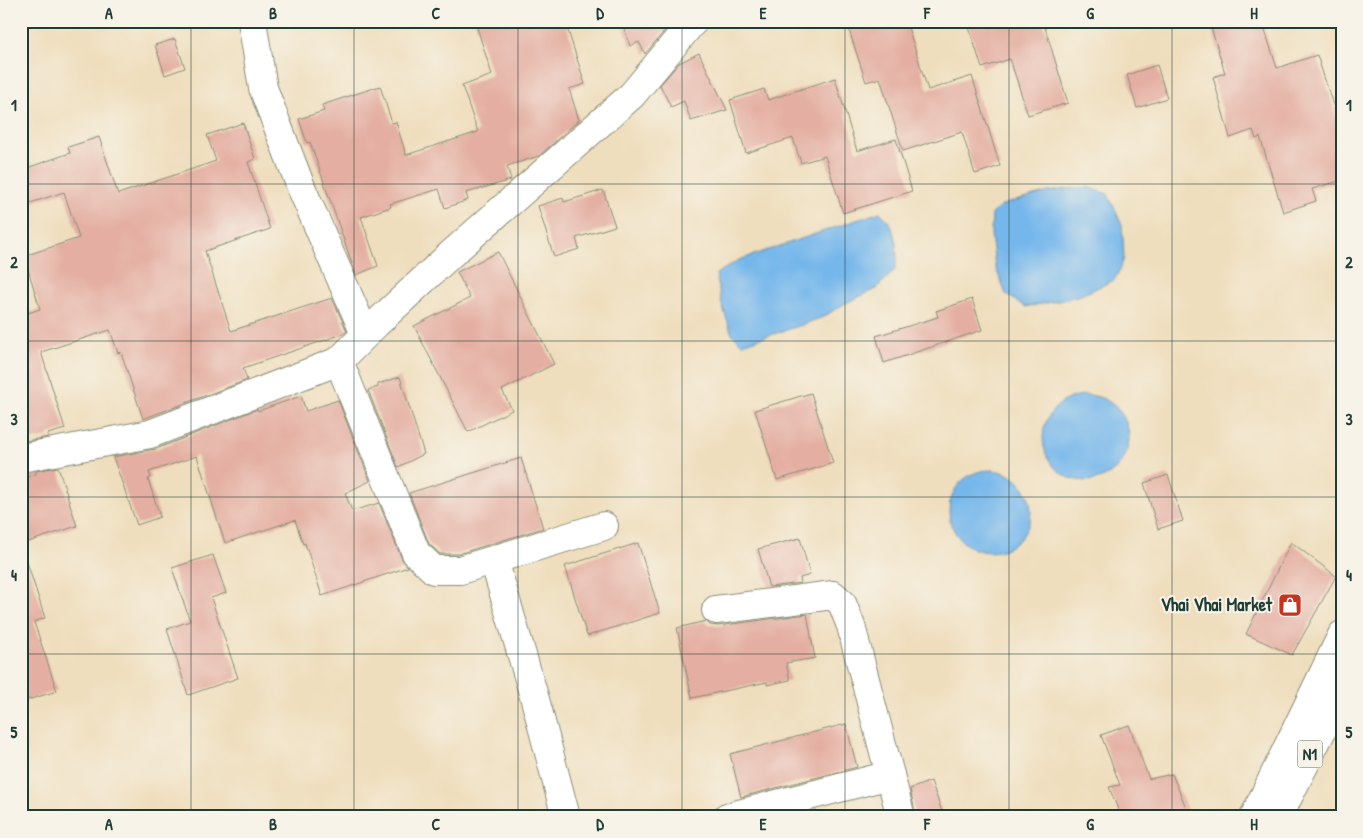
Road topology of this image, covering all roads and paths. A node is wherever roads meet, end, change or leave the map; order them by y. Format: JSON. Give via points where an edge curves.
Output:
{"nodes":[{"id":1,"x":252,"y":21,"type":"edge"},
{"id":2,"x":694,"y":21,"type":"edge"},
{"id":3,"x":365,"y":334,"type":"junction"},
{"id":4,"x":339,"y":361,"type":"junction"},
{"id":5,"x":21,"y":458,"type":"edge"},
{"id":6,"x":604,"y":526,"type":"dead end"},
{"id":7,"x":494,"y":560,"type":"junction"},
{"id":8,"x":716,"y":610,"type":"dead end"},
{"id":9,"x":1342,"y":635,"type":"edge"},
{"id":10,"x":1342,"y":691,"type":"edge"},
{"id":11,"x":890,"y":775,"type":"junction"},
{"id":12,"x":566,"y":817,"type":"edge"},
{"id":13,"x":727,"y":817,"type":"edge"},
{"id":14,"x":901,"y":817,"type":"edge"},
{"id":15,"x":1254,"y":817,"type":"edge"},
{"id":16,"x":1278,"y":817,"type":"edge"}],
"edges":[{"from":1,"to":3,"type":"main road","via":[[263,88]]},
{"from":2,"to":3,"type":"main road","via":[[632,95]]},
{"from":3,"to":4,"type":"main road"},
{"from":4,"to":5,"type":"main road","via":[[150,434]]},
{"from":4,"to":7,"type":"main road","via":[[416,553],[434,570],[460,570]]},
{"from":6,"to":7,"type":"main road"},
{"from":7,"to":12,"type":"main road"},
{"from":8,"to":11,"type":"main road","via":[[833,594],[842,603],[851,626]]},
{"from":9,"to":15,"type":"main road"},
{"from":10,"to":16,"type":"main road","number":"N1"},
{"from":11,"to":13,"type":"main road"},
{"from":11,"to":14,"type":"main road"}]}
